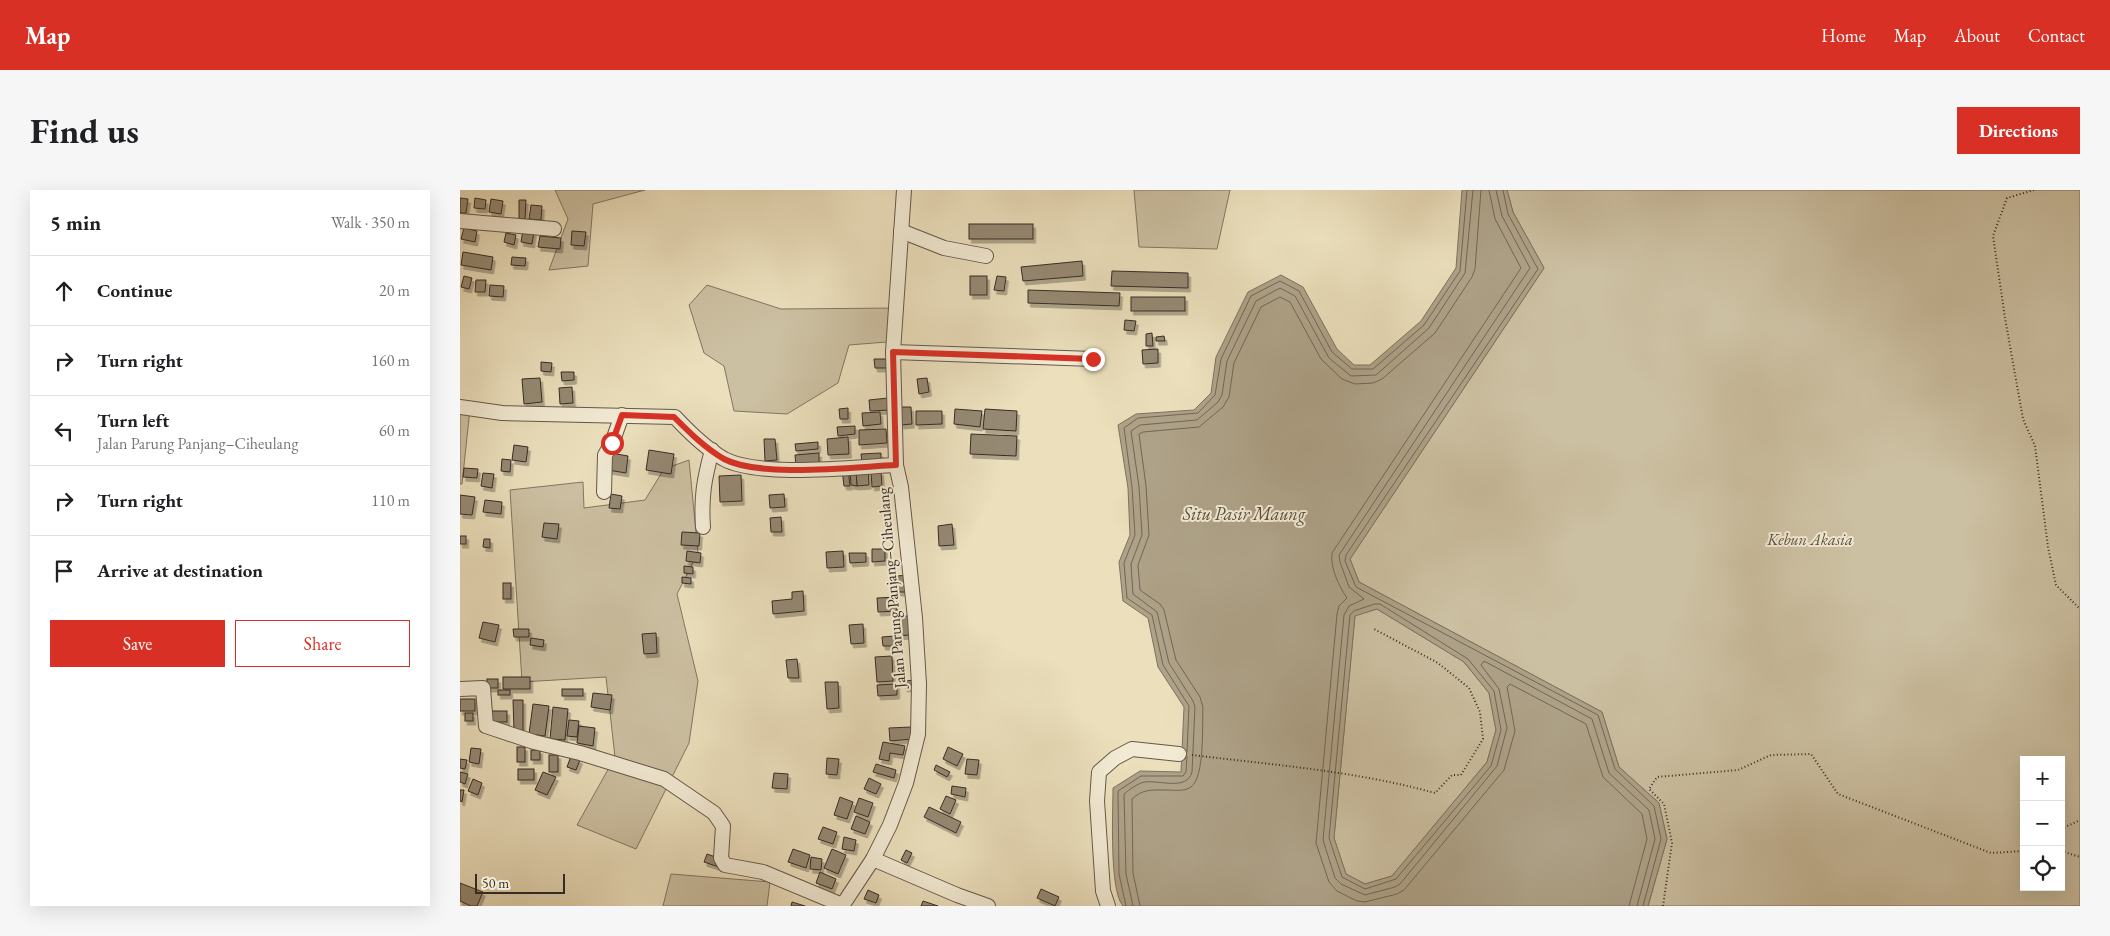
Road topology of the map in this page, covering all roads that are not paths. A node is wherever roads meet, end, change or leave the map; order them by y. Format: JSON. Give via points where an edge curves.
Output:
{"nodes":[{"id":1,"x":904,"y":190,"type":"edge"},
{"id":2,"x":460,"y":221,"type":"edge"},
{"id":3,"x":554,"y":229,"type":"dead end"},
{"id":4,"x":901,"y":231,"type":"junction"},
{"id":5,"x":986,"y":256,"type":"dead end"},
{"id":6,"x":893,"y":352,"type":"junction"},
{"id":7,"x":1093,"y":359,"type":"dead end"},
{"id":8,"x":460,"y":407,"type":"edge"},
{"id":9,"x":622,"y":415,"type":"junction"},
{"id":10,"x":712,"y":450,"type":"junction"},
{"id":11,"x":896,"y":465,"type":"junction"},
{"id":12,"x":604,"y":492,"type":"dead end"},
{"id":13,"x":703,"y":527,"type":"dead end"},
{"id":14,"x":460,"y":690,"type":"edge"},
{"id":15,"x":1179,"y":754,"type":"road end"},
{"id":16,"x":873,"y":859,"type":"junction"},
{"id":17,"x":842,"y":906,"type":"edge"},
{"id":18,"x":988,"y":906,"type":"edge"},
{"id":19,"x":1108,"y":906,"type":"edge"}],
"edges":[{"from":1,"to":4,"type":"street","name":"Jalan Parung Panjang–Ciheulang"},
{"from":2,"to":3,"type":"street"},
{"from":4,"to":5,"type":"street","via":[[944,248]]},
{"from":4,"to":6,"type":"street","name":"Jalan Parung Panjang–Ciheulang"},
{"from":6,"to":7,"type":"street"},
{"from":6,"to":11,"type":"street","name":"Jalan Parung Panjang–Ciheulang"},
{"from":8,"to":9,"type":"street","via":[[502,413]]},
{"from":9,"to":10,"type":"street","via":[[674,417]]},
{"from":9,"to":12,"type":"street","via":[[605,455]]},
{"from":10,"to":11,"type":"street","via":[[741,465],[777,469]]},
{"from":10,"to":13,"type":"street","via":[[701,500]]},
{"from":11,"to":16,"type":"street","name":"Jalan Parung Panjang–Ciheulang","via":[[915,618],[918,734],[906,783]]},
{"from":14,"to":17,"type":"street","via":[[482,688],[486,726],[664,779],[714,813],[723,826],[721,858],[724,865],[763,872]]},
{"from":15,"to":19,"type":"street","via":[[1132,748],[1099,772],[1097,801],[1103,892]]},
{"from":16,"to":17,"type":"street","name":"Jalan Parung Panjang–Ciheulang"},
{"from":16,"to":18,"type":"street"}]}
